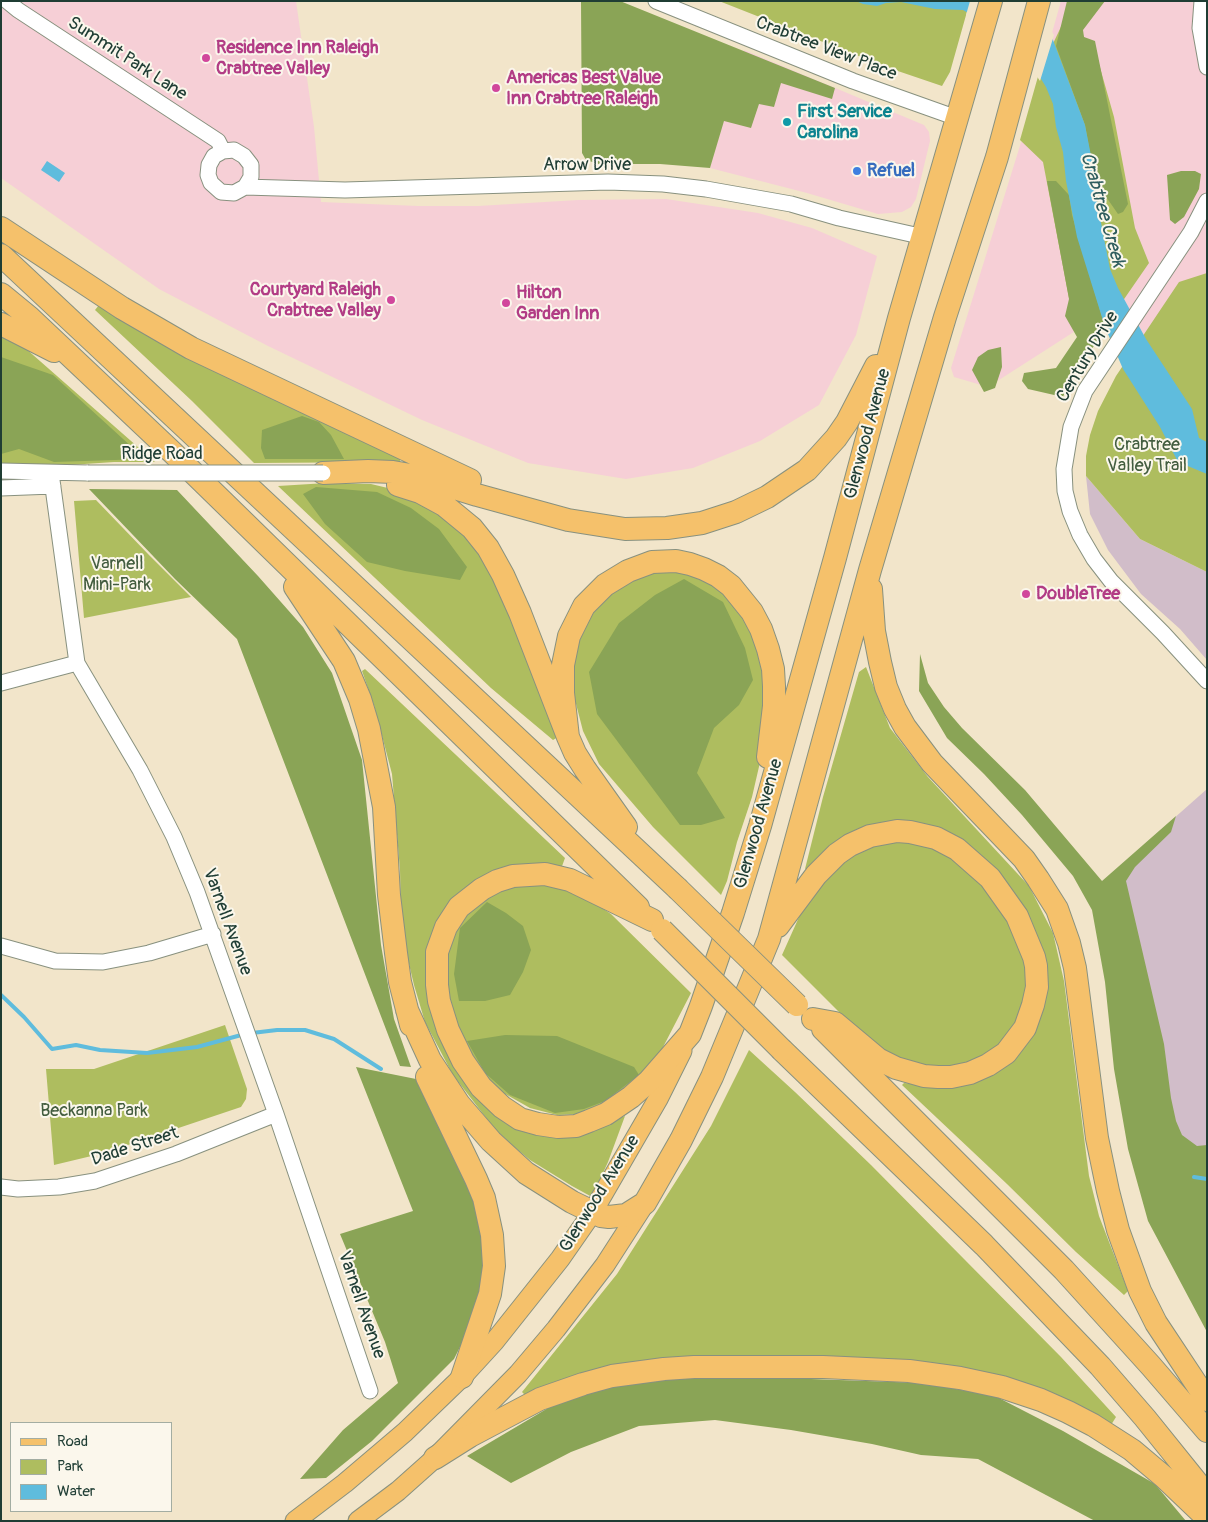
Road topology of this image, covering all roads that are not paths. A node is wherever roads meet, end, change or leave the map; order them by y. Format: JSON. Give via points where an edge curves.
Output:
{"nodes":[{"id":1,"x":7,"y":1,"type":"edge"},
{"id":2,"x":656,"y":1,"type":"edge"},
{"id":3,"x":991,"y":1,"type":"edge"},
{"id":4,"x":1039,"y":1,"type":"edge"},
{"id":5,"x":1202,"y":1,"type":"edge"},
{"id":6,"x":1207,"y":67,"type":"edge"},
{"id":7,"x":957,"y":118,"type":"junction"},
{"id":8,"x":223,"y":151,"type":"junction"},
{"id":9,"x":246,"y":187,"type":"junction"},
{"id":10,"x":1207,"y":202,"type":"edge"},
{"id":11,"x":1,"y":228,"type":"edge"},
{"id":12,"x":924,"y":237,"type":"junction"},
{"id":13,"x":1,"y":254,"type":"edge"},
{"id":14,"x":1,"y":294,"type":"edge"},
{"id":15,"x":899,"y":318,"type":"junction"},
{"id":16,"x":1,"y":324,"type":"edge"},
{"id":17,"x":82,"y":366,"type":"junction"},
{"id":18,"x":1,"y":471,"type":"edge"},
{"id":19,"x":323,"y":473,"type":"junction"},
{"id":20,"x":52,"y":480,"type":"junction"},
{"id":21,"x":1,"y":488,"type":"edge"},
{"id":22,"x":530,"y":508,"type":"junction"},
{"id":23,"x":266,"y":545,"type":"junction"},
{"id":24,"x":870,"y":570,"type":"junction"},
{"id":25,"x":78,"y":663,"type":"junction"},
{"id":26,"x":1207,"y":681,"type":"edge"},
{"id":27,"x":1,"y":683,"type":"edge"},
{"id":28,"x":568,"y":737,"type":"junction"},
{"id":29,"x":760,"y":826,"type":"junction"},
{"id":30,"x":652,"y":864,"type":"junction"},
{"id":31,"x":657,"y":925,"type":"junction"},
{"id":32,"x":213,"y":934,"type":"junction"},
{"id":33,"x":769,"y":940,"type":"junction"},
{"id":34,"x":1,"y":946,"type":"edge"},
{"id":35,"x":407,"y":1010,"type":"junction"},
{"id":36,"x":805,"y":1012,"type":"junction"},
{"id":37,"x":690,"y":1034,"type":"junction"},
{"id":38,"x":276,"y":1114,"type":"junction"},
{"id":39,"x":1,"y":1187,"type":"edge"},
{"id":40,"x":645,"y":1204,"type":"junction"},
{"id":41,"x":592,"y":1213,"type":"junction"},
{"id":42,"x":462,"y":1377,"type":"junction"},
{"id":43,"x":370,"y":1391,"type":"dead end"},
{"id":44,"x":1207,"y":1400,"type":"edge"},
{"id":45,"x":1207,"y":1431,"type":"edge"},
{"id":46,"x":435,"y":1458,"type":"junction"},
{"id":47,"x":1207,"y":1495,"type":"edge"},
{"id":48,"x":1207,"y":1518,"type":"edge"},
{"id":49,"x":295,"y":1521,"type":"edge"},
{"id":50,"x":358,"y":1521,"type":"edge"}],
"edges":[{"from":1,"to":8,"type":"street","name":"Summit Park Lane","via":[[218,141]]},
{"from":2,"to":7,"type":"street","name":"Crabtree View Place","via":[[853,81]]},
{"from":3,"to":7,"type":"highway","name":"Glenwood Avenue"},
{"from":4,"to":24,"type":"highway","via":[[997,157]]},
{"from":5,"to":6,"type":"street","via":[[1200,28]]},
{"from":7,"to":12,"type":"highway","name":"Glenwood Avenue"},
{"from":8,"to":9,"type":"street","via":[[234,150],[251,166],[251,177]]},
{"from":8,"to":9,"type":"street","name":"Arrow Drive","via":[[214,156],[209,165],[211,183],[221,192],[234,193]]},
{"from":9,"to":12,"type":"street","name":"Arrow Drive","via":[[344,190],[600,182],[663,184],[791,204]]},
{"from":10,"to":26,"type":"street","name":"Century Drive","via":[[1191,232],[1097,372],[1077,410],[1066,447],[1064,469],[1070,511],[1094,559]]},
{"from":11,"to":22,"type":"highway","via":[[122,308],[191,348]]},
{"from":12,"to":15,"type":"highway","name":"Glenwood Avenue"},
{"from":13,"to":30,"type":"highway"},
{"from":14,"to":17,"type":"highway"},
{"from":15,"to":22,"type":"highway","via":[[863,394],[836,438],[807,470],[767,497],[702,523],[645,530],[568,520]]},
{"from":15,"to":29,"type":"highway","name":"Glenwood Avenue"},
{"from":16,"to":17,"type":"highway"},
{"from":17,"to":23,"type":"highway"},
{"from":18,"to":20,"type":"street","name":"Ridge Road"},
{"from":19,"to":20,"type":"street","name":"Ridge Road","bridge":true,"via":[[88,473]]},
{"from":19,"to":22,"type":"highway","via":[[393,472]]},
{"from":19,"to":28,"type":"highway","via":[[390,482],[420,492],[444,505],[472,528],[503,575]]},
{"from":20,"to":21,"type":"street","name":"Ridge Road"},
{"from":20,"to":25,"type":"street","name":"Varnell Avenue"},
{"from":23,"to":31,"type":"highway"},
{"from":23,"to":35,"type":"highway","via":[[344,661],[360,699],[384,807],[388,895]]},
{"from":24,"to":33,"type":"highway"},
{"from":24,"to":44,"type":"highway","via":[[877,647],[886,688],[895,709],[932,763],[1024,859],[1050,897],[1062,922],[1075,968],[1102,1166],[1118,1230],[1152,1315]]},
{"from":25,"to":27,"type":"street"},
{"from":25,"to":32,"type":"street","name":"Varnell Avenue","via":[[140,770],[174,838]]},
{"from":28,"to":29,"type":"highway","via":[[563,665],[569,636],[584,606],[617,576],[652,562],[676,562],[704,569],[731,586],[752,612],[766,642],[773,669],[774,706]]},
{"from":28,"to":30,"type":"highway","via":[[585,769]]},
{"from":29,"to":37,"type":"highway","name":"Glenwood Avenue"},
{"from":30,"to":36,"type":"highway","bridge":true},
{"from":31,"to":37,"type":"highway","via":[[570,880],[556,876],[513,876],[482,888],[459,907],[441,938],[436,985],[443,1017],[471,1075],[491,1098],[520,1119],[558,1126],[590,1122],[619,1106],[649,1081]]},
{"from":31,"to":47,"type":"highway","bridge":true,"via":[[984,1245],[1100,1366]]},
{"from":32,"to":34,"type":"street","via":[[149,953],[103,962],[55,961]]},
{"from":32,"to":38,"type":"street","name":"Varnell Avenue"},
{"from":33,"to":36,"type":"highway","via":[[816,875],[837,854],[870,836],[910,832],[947,844],[978,866],[995,884],[1024,932],[1036,966],[1034,1005],[1025,1028],[1006,1052],[970,1073],[938,1077],[896,1068],[878,1059],[835,1023]]},
{"from":33,"to":40,"type":"highway","via":[[712,1077],[682,1140]]},
{"from":35,"to":41,"type":"highway","via":[[440,1077],[491,1141],[526,1173]]},
{"from":35,"to":42,"type":"highway","via":[[420,1063],[476,1179],[492,1234],[494,1266],[490,1294]]},
{"from":36,"to":45,"type":"highway","via":[[1064,1270]]},
{"from":37,"to":41,"type":"main road","name":"Glenwood Avenue","via":[[658,1099]]},
{"from":38,"to":39,"type":"street","name":"Dade Street","via":[[176,1154],[95,1180],[59,1187]]},
{"from":38,"to":43,"type":"street","name":"Varnell Avenue"},
{"from":40,"to":41,"type":"highway","via":[[621,1217],[609,1218]]},
{"from":40,"to":46,"type":"main road","via":[[605,1265],[556,1329],[518,1374]]},
{"from":41,"to":42,"type":"main road","name":"Glenwood Avenue","via":[[548,1274]]},
{"from":42,"to":49,"type":"main road","name":"Glenwood Avenue","via":[[386,1448]]},
{"from":46,"to":48,"type":"highway","via":[[540,1399],[619,1375],[694,1367],[909,1371],[1002,1387],[1068,1412],[1132,1450]]},
{"from":46,"to":50,"type":"main road"}]}
